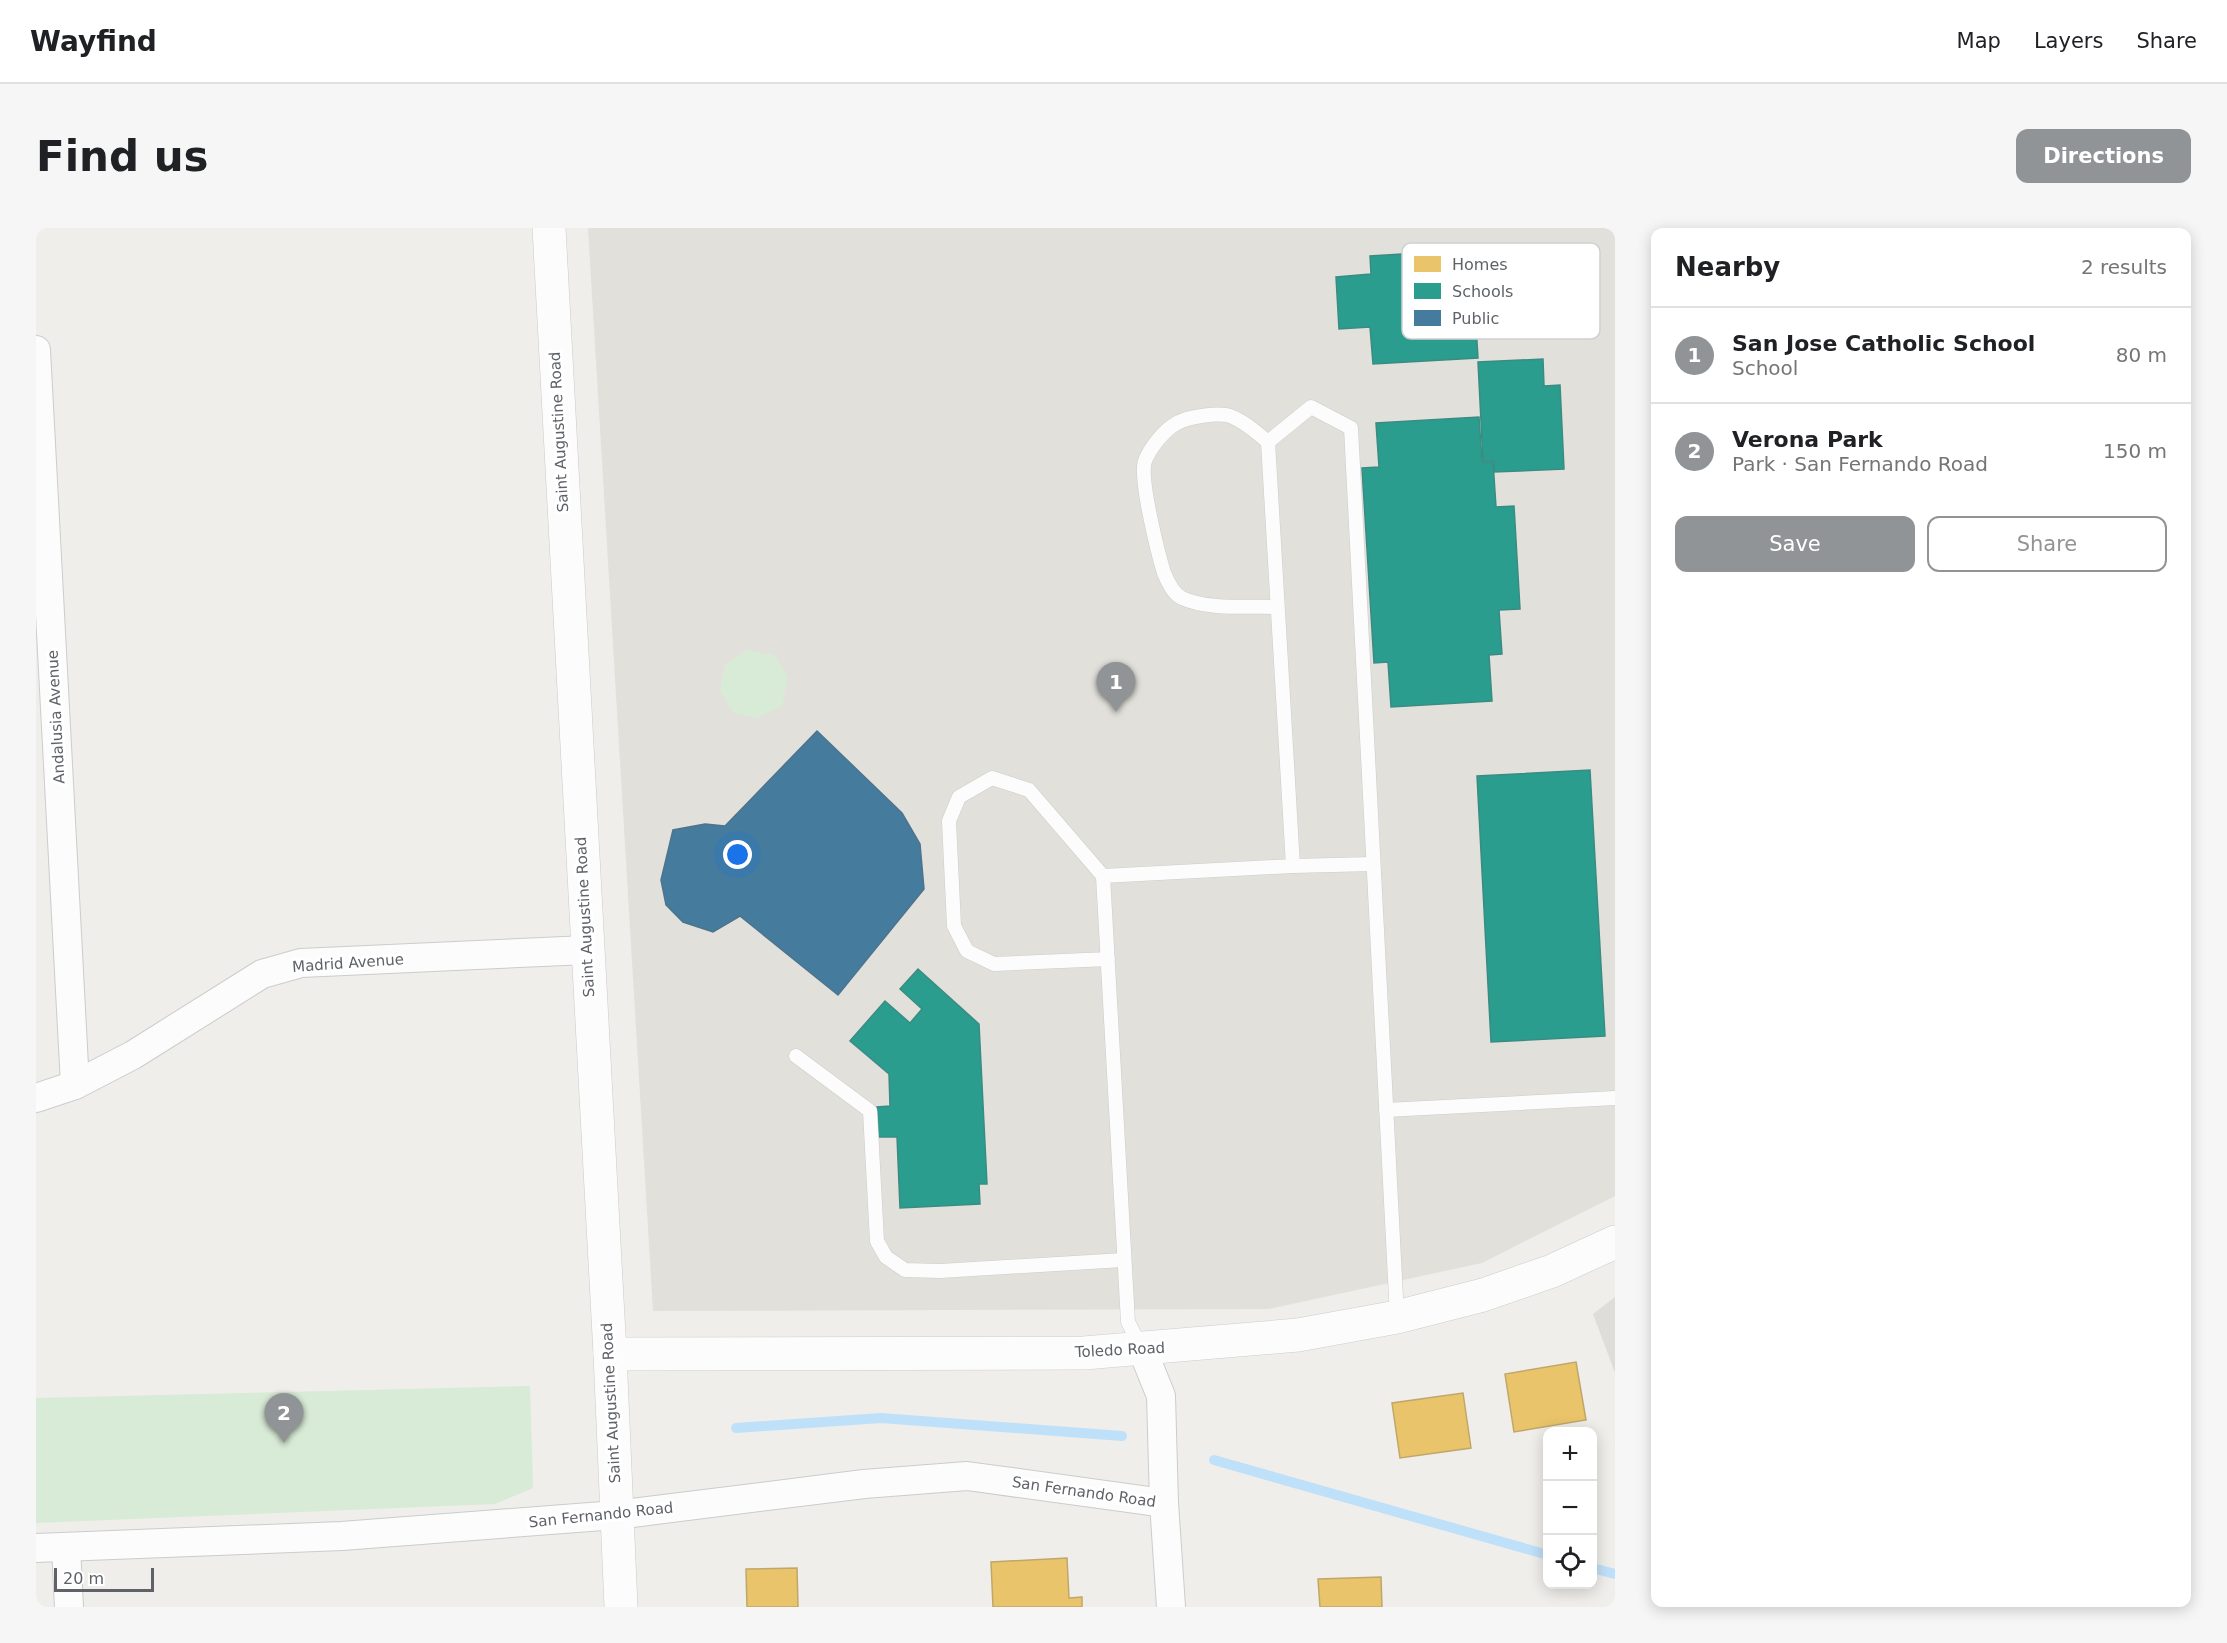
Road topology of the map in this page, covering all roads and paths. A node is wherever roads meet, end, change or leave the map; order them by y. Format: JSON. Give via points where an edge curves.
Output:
{"nodes":[{"id":1,"x":549,"y":228,"type":"edge"},
{"id":2,"x":36,"y":350,"type":"edge"},
{"id":3,"x":1268,"y":442,"type":"junction"},
{"id":4,"x":1278,"y":607,"type":"junction"},
{"id":5,"x":1374,"y":864,"type":"junction"},
{"id":6,"x":1293,"y":866,"type":"junction"},
{"id":7,"x":1103,"y":876,"type":"junction"},
{"id":8,"x":586,"y":950,"type":"junction"},
{"id":9,"x":1108,"y":959,"type":"junction"},
{"id":10,"x":796,"y":1056,"type":"dead end"},
{"id":11,"x":75,"y":1085,"type":"junction"},
{"id":12,"x":36,"y":1098,"type":"edge"},
{"id":13,"x":1615,"y":1098,"type":"edge"},
{"id":14,"x":1386,"y":1110,"type":"junction"},
{"id":15,"x":1615,"y":1242,"type":"edge"},
{"id":16,"x":1123,"y":1260,"type":"junction"},
{"id":17,"x":1397,"y":1317,"type":"junction"},
{"id":18,"x":1142,"y":1349,"type":"junction"},
{"id":19,"x":610,"y":1354,"type":"junction"},
{"id":20,"x":1164,"y":1503,"type":"junction"},
{"id":21,"x":616,"y":1515,"type":"junction"},
{"id":22,"x":66,"y":1547,"type":"junction"},
{"id":23,"x":36,"y":1548,"type":"edge"},
{"id":24,"x":69,"y":1607,"type":"edge"},
{"id":25,"x":621,"y":1607,"type":"edge"},
{"id":26,"x":1171,"y":1607,"type":"edge"}],
"edges":[{"from":1,"to":8,"type":"main road","name":"Saint Augustine Road"},
{"from":2,"to":11,"type":"street","name":"Andalusia Avenue"},
{"from":3,"to":4,"type":"lane"},
{"from":3,"to":4,"type":"lane","via":[[1230,416],[1207,415],[1177,423],[1155,443],[1144,462],[1142,481],[1173,591],[1181,598],[1203,604]]},
{"from":3,"to":5,"type":"lane","via":[[1311,407],[1351,428]]},
{"from":4,"to":6,"type":"lane"},
{"from":5,"to":6,"type":"lane"},
{"from":5,"to":14,"type":"lane"},
{"from":6,"to":7,"type":"lane"},
{"from":7,"to":9,"type":"lane"},
{"from":7,"to":9,"type":"lane","via":[[1029,790],[992,778],[958,797],[949,821],[954,926],[967,951],[994,964]]},
{"from":8,"to":11,"type":"street","name":"Madrid Avenue","via":[[301,963],[262,974],[133,1055]]},
{"from":8,"to":19,"type":"main road","name":"Saint Augustine Road"},
{"from":9,"to":16,"type":"lane"},
{"from":10,"to":16,"type":"lane","via":[[870,1111],[877,1241],[886,1257],[906,1270]]},
{"from":11,"to":12,"type":"street","name":"Madrid Avenue"},
{"from":13,"to":14,"type":"lane"},
{"from":14,"to":17,"type":"lane"},
{"from":15,"to":17,"type":"main road","name":"Toledo Road","via":[[1552,1271],[1483,1295]]},
{"from":16,"to":18,"type":"lane","via":[[1128,1322]]},
{"from":17,"to":18,"type":"main road","name":"Toledo Road","via":[[1298,1335]]},
{"from":18,"to":19,"type":"main road","name":"Toledo Road","via":[[1084,1353]]},
{"from":18,"to":20,"type":"street","via":[[1161,1396]]},
{"from":19,"to":21,"type":"main road","name":"Saint Augustine Road"},
{"from":20,"to":21,"type":"street","name":"San Fernando Road","via":[[967,1476],[864,1484]]},
{"from":20,"to":26,"type":"street"},
{"from":21,"to":22,"type":"street","name":"San Fernando Road","via":[[342,1536]]},
{"from":21,"to":25,"type":"main road","name":"Saint Augustine Road"},
{"from":22,"to":23,"type":"street","name":"San Fernando Road"},
{"from":22,"to":24,"type":"street"}]}
